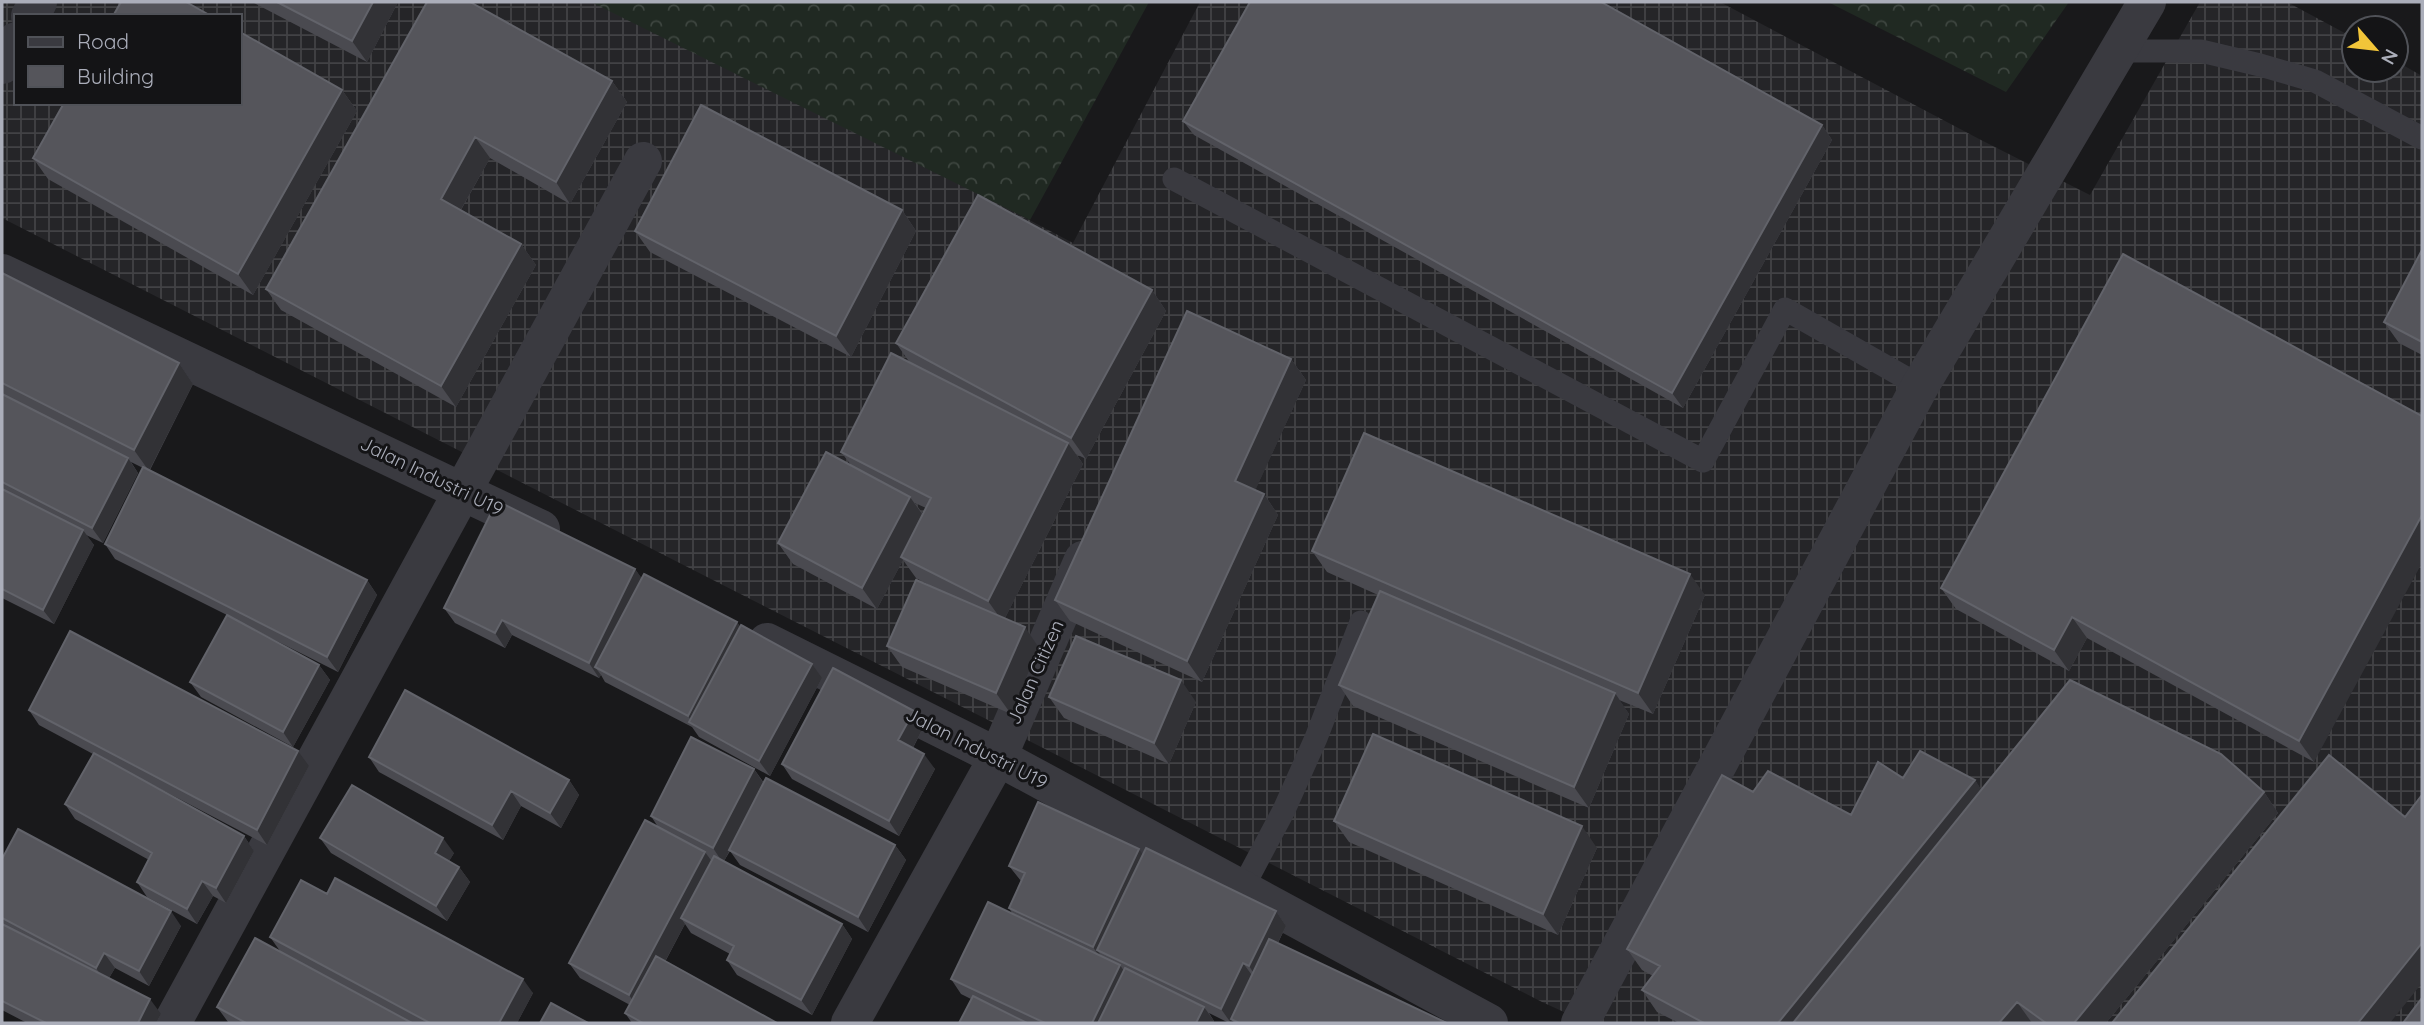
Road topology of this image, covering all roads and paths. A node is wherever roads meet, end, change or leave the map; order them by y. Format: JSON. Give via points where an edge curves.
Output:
{"nodes":[{"id":1,"x":2147,"y":2,"type":"edge"},
{"id":2,"x":14,"y":44,"type":"edge"},
{"id":3,"x":2118,"y":51,"type":"junction"},
{"id":4,"x":2,"y":65,"type":"edge"},
{"id":5,"x":2422,"y":138,"type":"edge"},
{"id":6,"x":643,"y":161,"type":"dead end"},
{"id":7,"x":1174,"y":179,"type":"dead end"},
{"id":8,"x":2,"y":273,"type":"edge"},
{"id":9,"x":1920,"y":386,"type":"junction"},
{"id":10,"x":463,"y":490,"type":"junction"},
{"id":11,"x":1098,"y":526,"type":"edge"},
{"id":12,"x":575,"y":546,"type":"edge"},
{"id":13,"x":1361,"y":622,"type":"dead end"},
{"id":14,"x":737,"y":627,"type":"edge"},
{"id":15,"x":998,"y":757,"type":"junction"},
{"id":16,"x":1242,"y":889,"type":"junction"},
{"id":17,"x":172,"y":1023,"type":"edge"},
{"id":18,"x":850,"y":1023,"type":"edge"},
{"id":19,"x":1489,"y":1023,"type":"edge"},
{"id":20,"x":1580,"y":1023,"type":"edge"}],
"edges":[{"from":1,"to":3,"type":"street"},
{"from":2,"to":4,"type":"street"},
{"from":3,"to":5,"type":"lane","via":[[2201,51],[2260,65],[2315,81]]},
{"from":3,"to":9,"type":"street"},
{"from":6,"to":10,"type":"street"},
{"from":7,"to":9,"type":"lane","via":[[1703,461],[1785,309]]},
{"from":8,"to":10,"type":"street","name":"Jalan Industri U19"},
{"from":9,"to":20,"type":"street"},
{"from":10,"to":12,"type":"street","name":"Jalan Industri U19"},
{"from":10,"to":17,"type":"street"},
{"from":11,"to":15,"type":"street","name":"Jalan Citizen"},
{"from":13,"to":16,"type":"lane","via":[[1284,810]]},
{"from":14,"to":15,"type":"street","name":"Jalan Industri U19"},
{"from":15,"to":16,"type":"street","name":"Jalan Industri U19"},
{"from":15,"to":18,"type":"street","name":"Jalan Citizen"},
{"from":16,"to":19,"type":"street","name":"Jalan Industri U19"}]}
